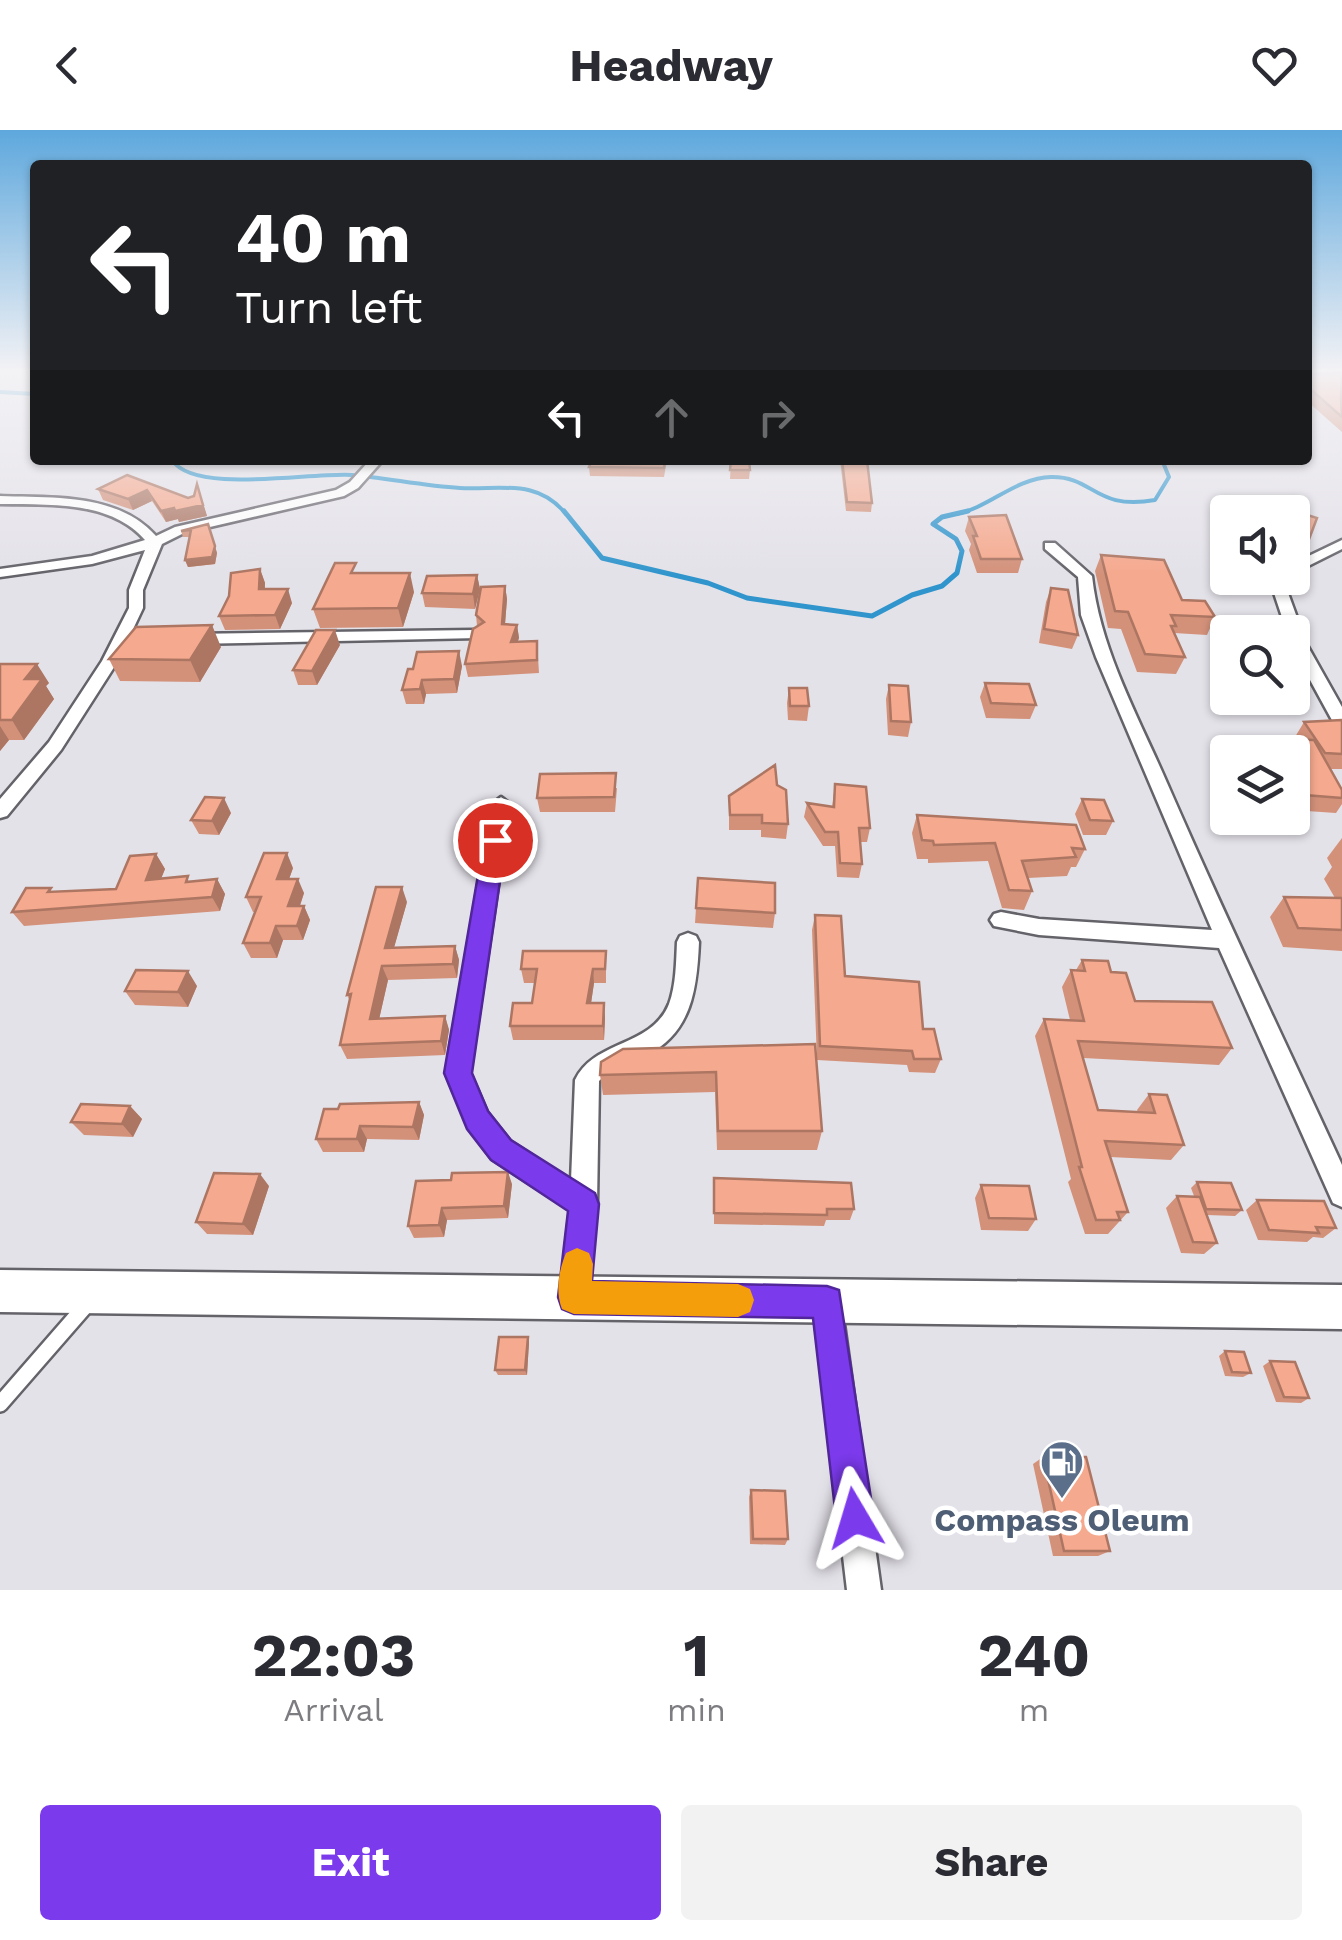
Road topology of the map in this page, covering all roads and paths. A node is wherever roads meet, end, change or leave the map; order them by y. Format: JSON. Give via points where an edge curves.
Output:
{"nodes":[{"id":1,"x":372,"y":465,"type":"edge"},
{"id":2,"x":0,"y":500,"type":"edge"},
{"id":3,"x":156,"y":543,"type":"junction"},
{"id":4,"x":1342,"y":544,"type":"edge"},
{"id":5,"x":1050,"y":546,"type":"dead end"},
{"id":6,"x":1310,"y":561,"type":"edge"},
{"id":7,"x":0,"y":573,"type":"edge"},
{"id":8,"x":1282,"y":595,"type":"edge"},
{"id":9,"x":474,"y":636,"type":"edge"},
{"id":10,"x":178,"y":639,"type":"edge"},
{"id":11,"x":120,"y":640,"type":"junction"},
{"id":12,"x":140,"y":640,"type":"edge"},
{"id":13,"x":1342,"y":722,"type":"edge"},
{"id":14,"x":501,"y":804,"type":"dead end"},
{"id":15,"x":0,"y":810,"type":"edge"},
{"id":16,"x":1001,"y":920,"type":"dead end"},
{"id":17,"x":1228,"y":940,"type":"junction"},
{"id":18,"x":688,"y":942,"type":"dead end"},
{"id":19,"x":1342,"y":1194,"type":"edge"},
{"id":20,"x":584,"y":1204,"type":"junction"},
{"id":21,"x":0,"y":1292,"type":"edge"},
{"id":22,"x":98,"y":1292,"type":"junction"},
{"id":23,"x":574,"y":1297,"type":"junction"},
{"id":24,"x":827,"y":1302,"type":"junction"},
{"id":25,"x":1342,"y":1308,"type":"edge"},
{"id":26,"x":0,"y":1404,"type":"edge"},
{"id":27,"x":864,"y":1590,"type":"edge"}],
"edges":[{"from":1,"to":3,"type":"street","via":[[340,493],[180,530]]},
{"from":2,"to":3,"type":"street","via":[[97,508],[144,526]]},
{"from":3,"to":7,"type":"street"},
{"from":3,"to":11,"type":"street"},
{"from":4,"to":6,"type":"street"},
{"from":5,"to":17,"type":"street","via":[[1086,576],[1089,615],[1104,658]]},
{"from":8,"to":13,"type":"street","via":[[1299,645]]},
{"from":9,"to":10,"type":"street"},
{"from":11,"to":12,"type":"street"},
{"from":11,"to":15,"type":"street","via":[[55,746]]},
{"from":14,"to":20,"type":"street","via":[[458,1073],[478,1120],[501,1150]]},
{"from":16,"to":17,"type":"street"},
{"from":17,"to":19,"type":"street"},
{"from":18,"to":20,"type":"street","via":[[686,993],[676,1019],[634,1051],[602,1063],[587,1080]]},
{"from":20,"to":23,"type":"street"},
{"from":21,"to":22,"type":"main road"},
{"from":22,"to":23,"type":"main road"},
{"from":22,"to":26,"type":"lane"},
{"from":23,"to":24,"type":"main road"},
{"from":24,"to":25,"type":"main road"},
{"from":24,"to":27,"type":"street"}]}
